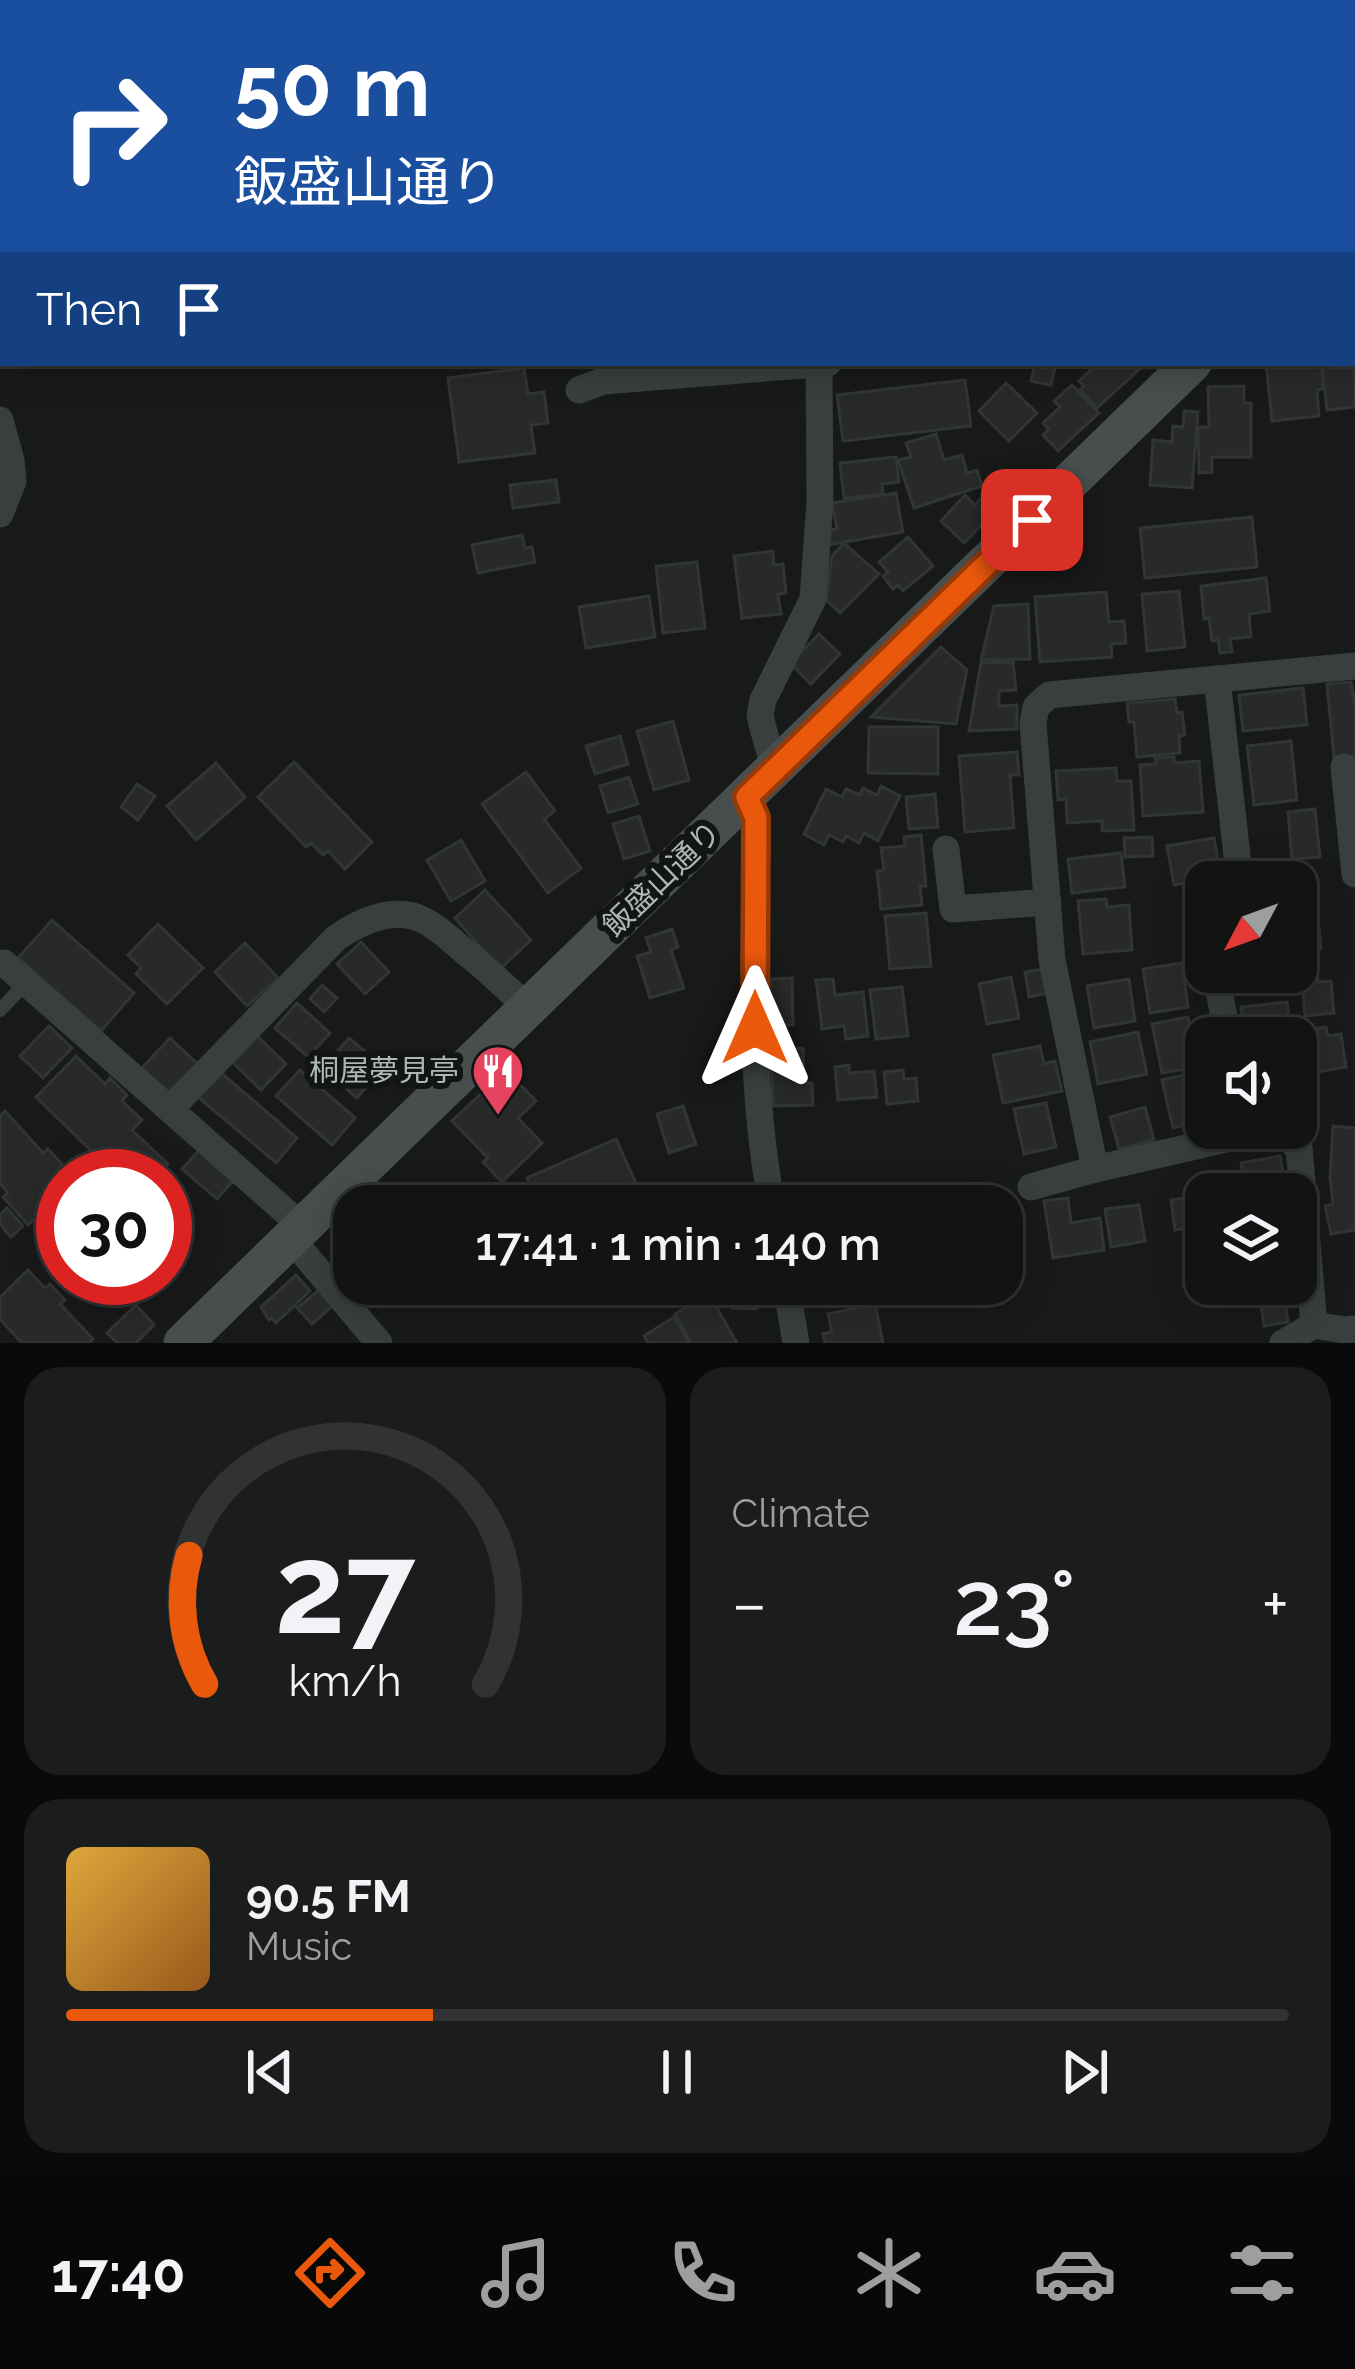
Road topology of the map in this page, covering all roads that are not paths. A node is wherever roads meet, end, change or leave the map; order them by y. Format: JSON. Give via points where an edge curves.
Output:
{"nodes":[{"id":1,"x":783,"y":366,"type":"edge"},
{"id":2,"x":819,"y":366,"type":"edge"},
{"id":3,"x":1189,"y":366,"type":"edge"},
{"id":4,"x":579,"y":390,"type":"dead end"},
{"id":5,"x":0,"y":420,"type":"edge"},
{"id":6,"x":0,"y":514,"type":"edge"},
{"id":7,"x":1355,"y":666,"type":"edge"},
{"id":8,"x":1217,"y":679,"type":"junction"},
{"id":9,"x":1344,"y":767,"type":"dead end"},
{"id":10,"x":761,"y":783,"type":"junction"},
{"id":11,"x":946,"y":849,"type":"dead end"},
{"id":12,"x":1238,"y":861,"type":"edge"},
{"id":13,"x":1355,"y":874,"type":"edge"},
{"id":14,"x":1048,"y":902,"type":"junction"},
{"id":15,"x":4,"y":963,"type":"dead end"},
{"id":16,"x":26,"y":983,"type":"junction"},
{"id":17,"x":528,"y":1008,"type":"junction"},
{"id":18,"x":0,"y":1010,"type":"edge"},
{"id":19,"x":171,"y":1108,"type":"junction"},
{"id":20,"x":1185,"y":1146,"type":"edge"},
{"id":21,"x":1299,"y":1149,"type":"edge"},
{"id":22,"x":1095,"y":1169,"type":"junction"},
{"id":23,"x":769,"y":1185,"type":"edge"},
{"id":24,"x":1030,"y":1187,"type":"dead end"},
{"id":25,"x":296,"y":1232,"type":"junction"},
{"id":26,"x":790,"y":1305,"type":"edge"},
{"id":27,"x":1314,"y":1325,"type":"junction"},
{"id":28,"x":1355,"y":1329,"type":"edge"},
{"id":29,"x":183,"y":1343,"type":"edge"},
{"id":30,"x":379,"y":1343,"type":"edge"},
{"id":31,"x":796,"y":1343,"type":"edge"},
{"id":32,"x":1283,"y":1343,"type":"edge"}],
"edges":[{"from":1,"to":4,"type":"street","via":[[603,381]]},
{"from":2,"to":10,"type":"street","via":[[813,599],[763,700]]},
{"from":3,"to":10,"type":"street","name":"飯盛山通り"},
{"from":5,"to":6,"type":"street","via":[[13,482]]},
{"from":7,"to":8,"type":"street"},
{"from":8,"to":12,"type":"street"},
{"from":8,"to":14,"type":"street","via":[[1049,695],[1036,707]]},
{"from":9,"to":13,"type":"street"},
{"from":10,"to":17,"type":"street","name":"飯盛山通り"},
{"from":10,"to":23,"type":"street","via":[[755,1028]]},
{"from":11,"to":14,"type":"street","via":[[953,909]]},
{"from":14,"to":22,"type":"street","via":[[1052,960]]},
{"from":15,"to":16,"type":"street"},
{"from":16,"to":18,"type":"lane"},
{"from":16,"to":19,"type":"street"},
{"from":17,"to":19,"type":"street","via":[[421,918],[380,916],[335,938]]},
{"from":17,"to":25,"type":"street","name":"飯盛山通り"},
{"from":19,"to":25,"type":"street"},
{"from":20,"to":22,"type":"street"},
{"from":21,"to":27,"type":"street"},
{"from":22,"to":24,"type":"street"},
{"from":25,"to":29,"type":"street","name":"飯盛山通り"},
{"from":25,"to":30,"type":"street"},
{"from":26,"to":31,"type":"street"},
{"from":27,"to":28,"type":"street"},
{"from":27,"to":32,"type":"street"}]}
